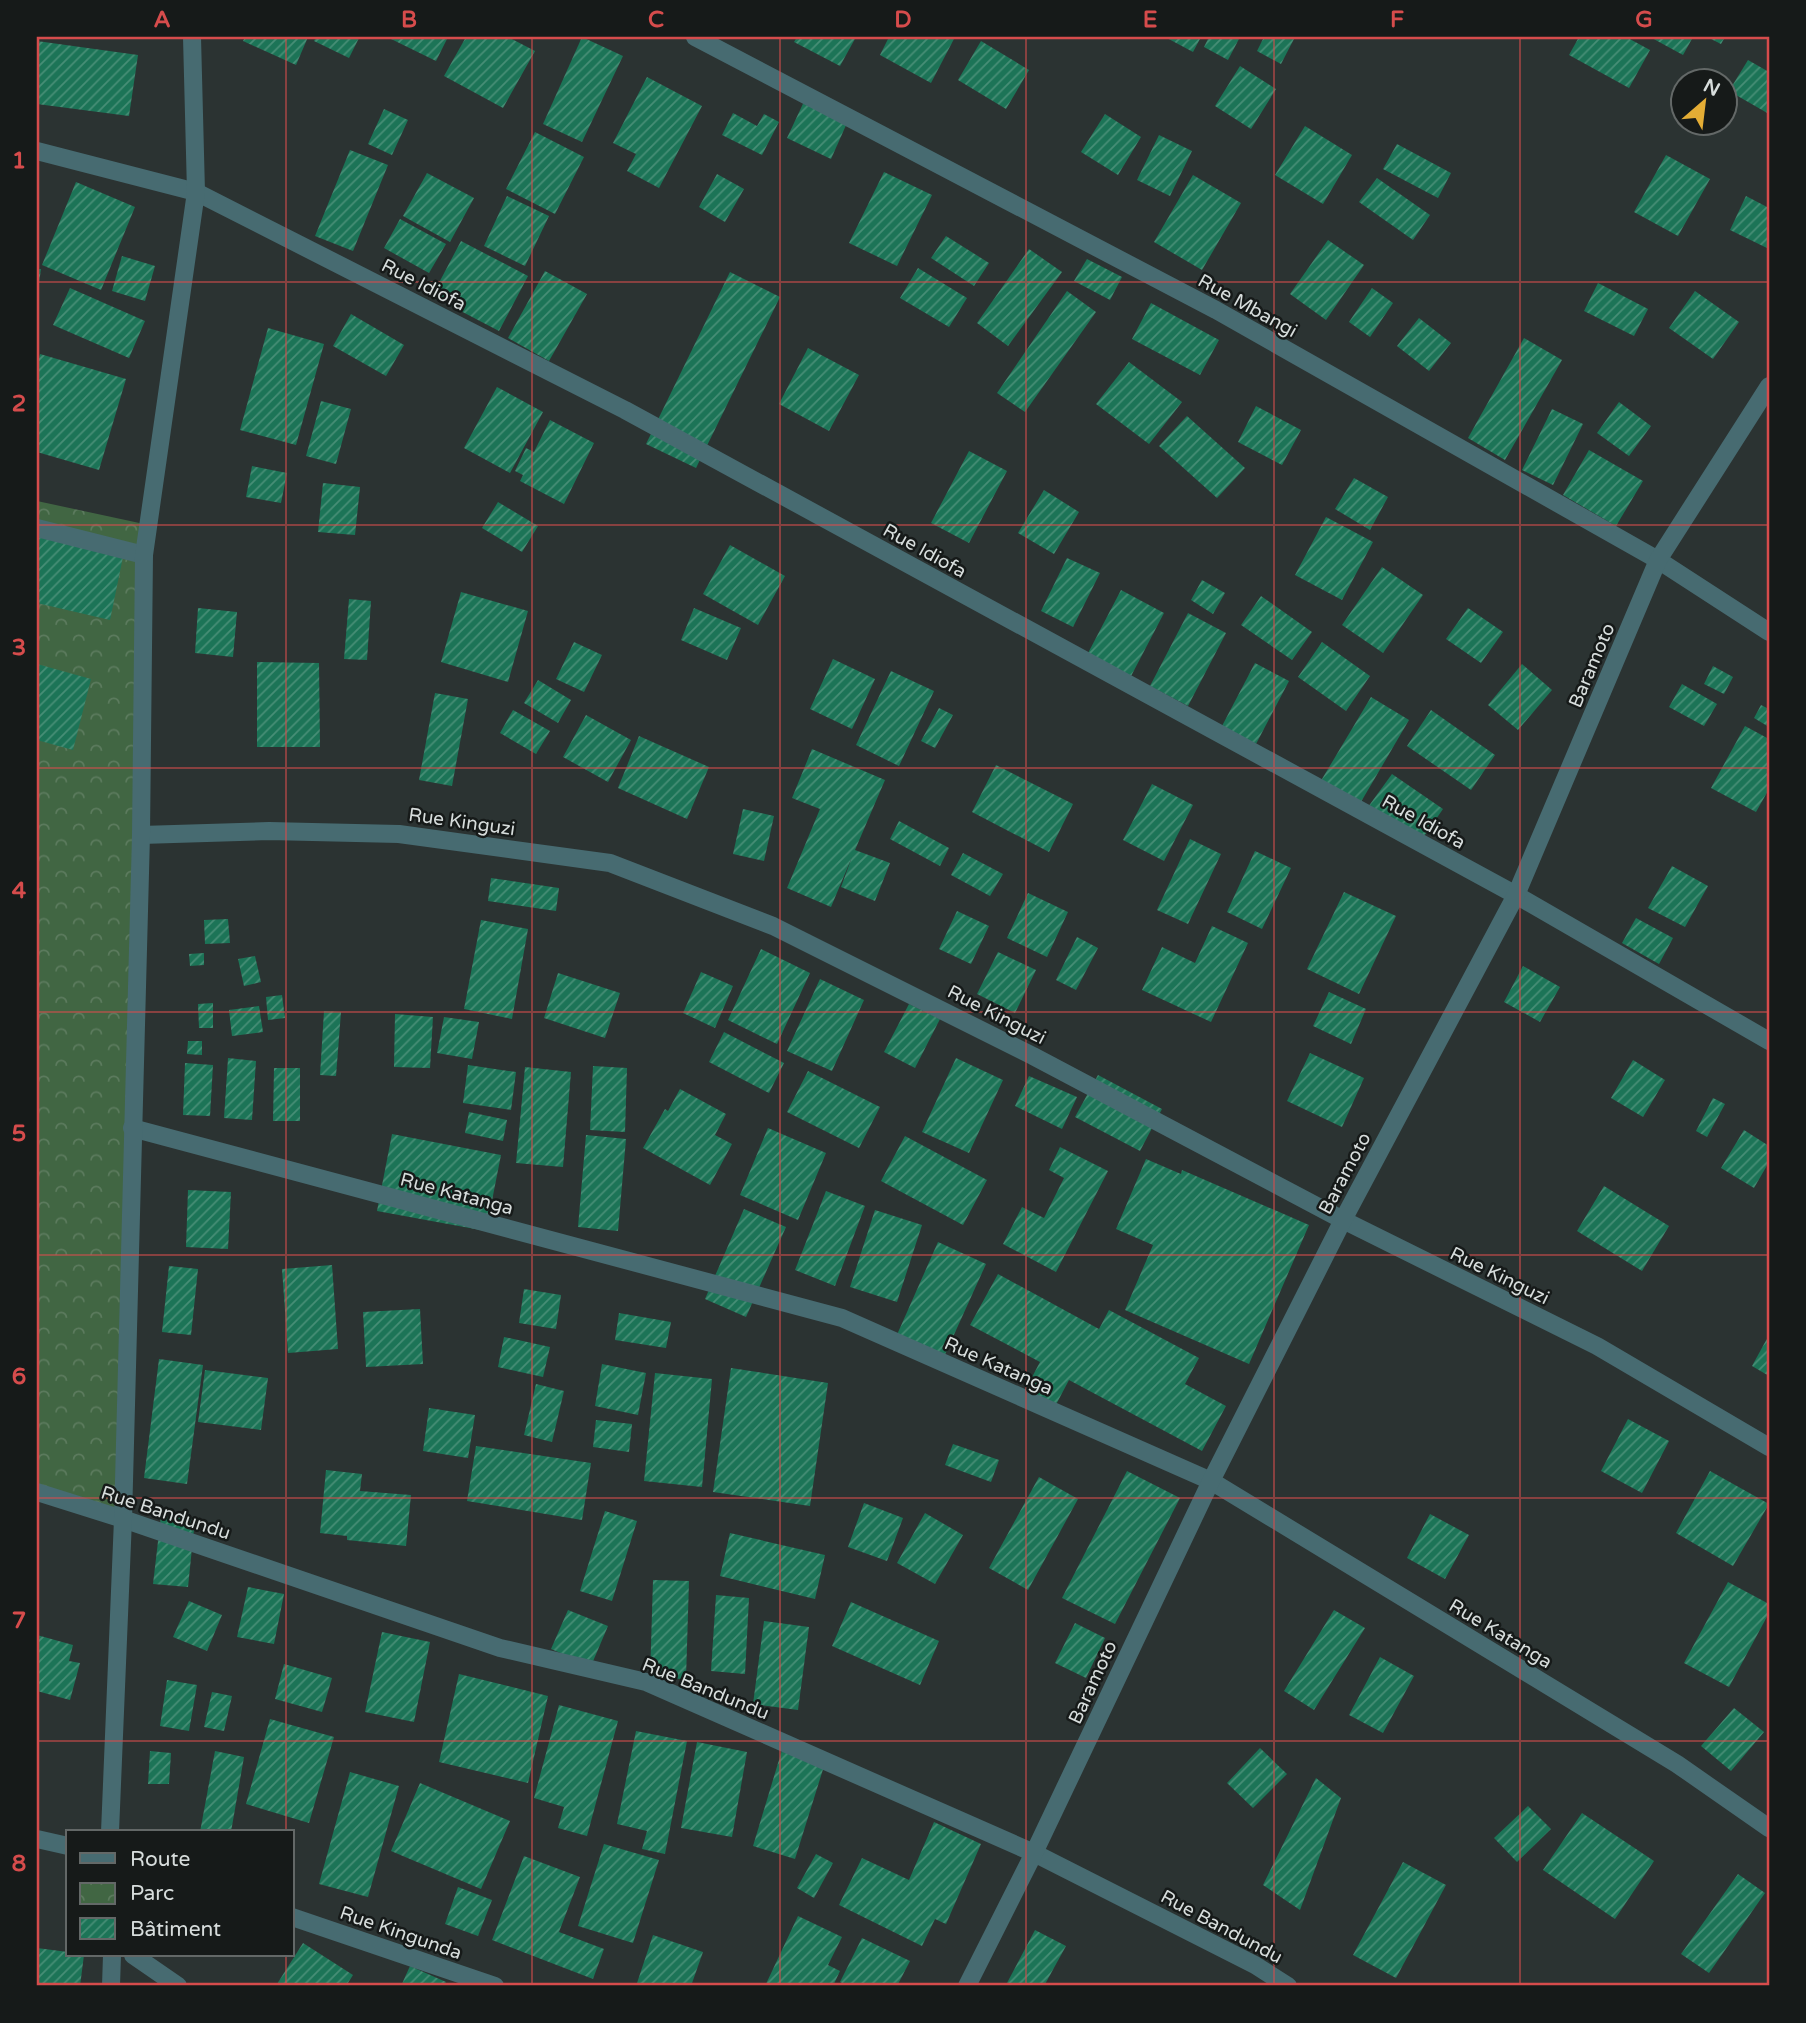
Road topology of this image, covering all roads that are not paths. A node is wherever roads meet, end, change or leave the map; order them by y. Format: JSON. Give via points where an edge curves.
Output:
{"nodes":[{"id":1,"x":192,"y":37,"type":"edge"},
{"id":2,"x":695,"y":37,"type":"edge"},
{"id":3,"x":37,"y":151,"type":"edge"},
{"id":4,"x":196,"y":192,"type":"junction"},
{"id":5,"x":1769,"y":386,"type":"edge"},
{"id":6,"x":37,"y":528,"type":"edge"},
{"id":7,"x":144,"y":555,"type":"junction"},
{"id":8,"x":1658,"y":560,"type":"junction"},
{"id":9,"x":1769,"y":632,"type":"edge"},
{"id":10,"x":141,"y":835,"type":"junction"},
{"id":11,"x":1516,"y":895,"type":"junction"},
{"id":12,"x":1769,"y":1041,"type":"edge"},
{"id":13,"x":132,"y":1128,"type":"junction"},
{"id":14,"x":1342,"y":1220,"type":"junction"},
{"id":15,"x":1769,"y":1447,"type":"edge"},
{"id":16,"x":1211,"y":1481,"type":"junction"},
{"id":17,"x":37,"y":1492,"type":"edge"},
{"id":18,"x":123,"y":1519,"type":"junction"},
{"id":19,"x":1769,"y":1828,"type":"edge"},
{"id":20,"x":110,"y":1830,"type":"edge"},
{"id":21,"x":37,"y":1839,"type":"edge"},
{"id":22,"x":66,"y":1846,"type":"edge"},
{"id":23,"x":1034,"y":1853,"type":"junction"},
{"id":24,"x":294,"y":1918,"type":"edge"},
{"id":25,"x":112,"y":1956,"type":"edge"},
{"id":26,"x":134,"y":1956,"type":"edge"},
{"id":27,"x":111,"y":1986,"type":"edge"},
{"id":28,"x":178,"y":1986,"type":"edge"},
{"id":29,"x":495,"y":1986,"type":"edge"},
{"id":30,"x":967,"y":1986,"type":"edge"},
{"id":31,"x":1288,"y":1986,"type":"edge"}],
"edges":[{"from":1,"to":4,"type":"street"},
{"from":2,"to":8,"type":"street","name":"Rue Mbangi","via":[[1216,310]]},
{"from":3,"to":4,"type":"street","name":"Rue Idiofa"},
{"from":4,"to":7,"type":"street"},
{"from":4,"to":11,"type":"street","name":"Rue Idiofa","via":[[625,410]]},
{"from":5,"to":8,"type":"street","name":"Baramoto"},
{"from":6,"to":7,"type":"street"},
{"from":7,"to":10,"type":"street"},
{"from":8,"to":9,"type":"street","name":"Rue Mbangi"},
{"from":8,"to":11,"type":"street","name":"Baramoto"},
{"from":10,"to":13,"type":"street"},
{"from":10,"to":14,"type":"street","name":"Rue Kinguzi","via":[[269,831],[399,834],[610,863],[773,926],[1033,1056]]},
{"from":11,"to":12,"type":"street","name":"Rue Idiofa"},
{"from":11,"to":14,"type":"street","name":"Baramoto"},
{"from":13,"to":16,"type":"street","name":"Rue Katanga","via":[[842,1318]]},
{"from":13,"to":18,"type":"street"},
{"from":14,"to":15,"type":"street","name":"Rue Kinguzi","via":[[1597,1346]]},
{"from":14,"to":16,"type":"street","name":"Baramoto"},
{"from":16,"to":19,"type":"street","name":"Rue Katanga","via":[[1677,1764]]},
{"from":16,"to":23,"type":"street","name":"Baramoto"},
{"from":17,"to":18,"type":"street","name":"Rue Bandundu"},
{"from":18,"to":20,"type":"street"},
{"from":18,"to":23,"type":"street","name":"Rue Bandundu","via":[[500,1648],[646,1682]]},
{"from":21,"to":22,"type":"street"},
{"from":23,"to":30,"type":"street","name":"Baramoto"},
{"from":23,"to":31,"type":"street","name":"Rue Bandundu"},
{"from":24,"to":29,"type":"street","name":"Rue Kingunda"},
{"from":25,"to":27,"type":"street"},
{"from":26,"to":28,"type":"street"}]}
